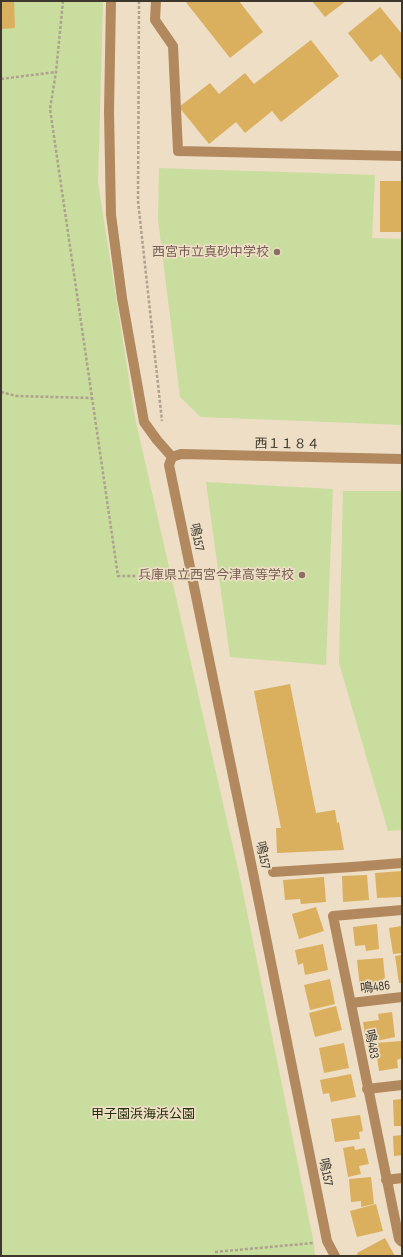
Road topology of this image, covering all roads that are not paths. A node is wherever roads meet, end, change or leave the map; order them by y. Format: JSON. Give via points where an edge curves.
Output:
{"nodes":[{"id":1,"x":111,"y":1,"type":"edge"},
{"id":2,"x":156,"y":1,"type":"edge"},
{"id":3,"x":402,"y":156,"type":"edge"},
{"id":4,"x":172,"y":458,"type":"junction"},
{"id":5,"x":402,"y":459,"type":"edge"},
{"id":6,"x":402,"y":863,"type":"edge"},
{"id":7,"x":273,"y":872,"type":"dead end"},
{"id":8,"x":402,"y":910,"type":"edge"},
{"id":9,"x":402,"y":997,"type":"edge"},
{"id":10,"x":351,"y":1003,"type":"junction"},
{"id":11,"x":402,"y":1085,"type":"edge"},
{"id":12,"x":367,"y":1089,"type":"junction"},
{"id":13,"x":402,"y":1178,"type":"edge"},
{"id":14,"x":386,"y":1180,"type":"junction"},
{"id":15,"x":402,"y":1242,"type":"edge"},
{"id":16,"x":335,"y":1256,"type":"edge"}],
"edges":[{"from":1,"to":4,"type":"street","via":[[108,112],[111,215],[122,298],[144,422]]},
{"from":2,"to":3,"type":"street","via":[[155,20],[173,46],[178,151]]},
{"from":4,"to":5,"type":"street","name":"西１１８４","via":[[181,454]]},
{"from":4,"to":16,"type":"street","name":"鳴157","via":[[169,465],[327,1241]]},
{"from":6,"to":7,"type":"street"},
{"from":8,"to":10,"type":"street","name":"鳴483","via":[[333,916]]},
{"from":9,"to":10,"type":"street","name":"鳴486"},
{"from":10,"to":12,"type":"street","name":"鳴483"},
{"from":11,"to":12,"type":"street"},
{"from":12,"to":14,"type":"street","name":"鳴483"},
{"from":13,"to":14,"type":"street"},
{"from":14,"to":15,"type":"street","name":"鳴483","via":[[399,1240]]}]}
